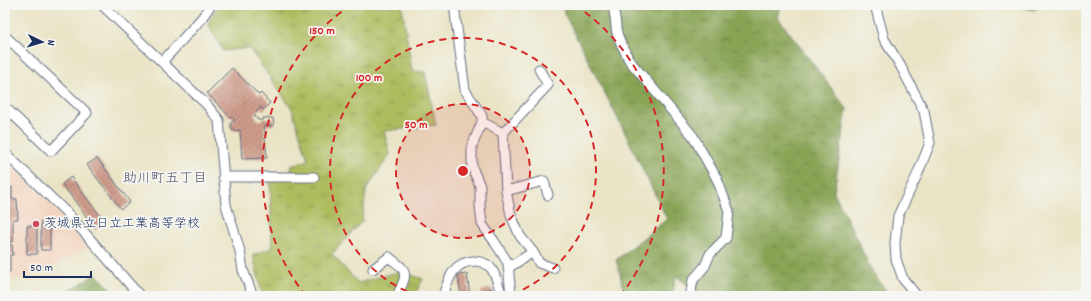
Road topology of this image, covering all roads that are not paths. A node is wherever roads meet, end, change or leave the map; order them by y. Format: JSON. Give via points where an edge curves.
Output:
{"nodes":[{"id":1,"x":102,"y":5,"type":"edge"},
{"id":2,"x":211,"y":5,"type":"edge"},
{"id":3,"x":454,"y":5,"type":"edge"},
{"id":4,"x":612,"y":5,"type":"edge"},
{"id":5,"x":875,"y":5,"type":"edge"},
{"id":6,"x":5,"y":36,"type":"edge"},
{"id":7,"x":162,"y":62,"type":"junction"},
{"id":8,"x":539,"y":69,"type":"dead end"},
{"id":9,"x":5,"y":107,"type":"edge"},
{"id":10,"x":482,"y":122,"type":"junction"},
{"id":11,"x":503,"y":133,"type":"junction"},
{"id":12,"x":5,"y":153,"type":"edge"},
{"id":13,"x":223,"y":177,"type":"junction"},
{"id":14,"x":314,"y":177,"type":"dead end"},
{"id":15,"x":506,"y":191,"type":"junction"},
{"id":16,"x":548,"y":195,"type":"dead end"},
{"id":17,"x":533,"y":252,"type":"junction"},
{"id":18,"x":508,"y":268,"type":"junction"},
{"id":19,"x":553,"y":268,"type":"dead end"},
{"id":20,"x":374,"y":269,"type":"dead end"},
{"id":21,"x":691,"y":294,"type":"edge"},
{"id":22,"x":140,"y":296,"type":"edge"},
{"id":23,"x":253,"y":296,"type":"edge"},
{"id":24,"x":397,"y":296,"type":"edge"},
{"id":25,"x":443,"y":296,"type":"edge"},
{"id":26,"x":502,"y":296,"type":"edge"},
{"id":27,"x":511,"y":296,"type":"edge"},
{"id":28,"x":917,"y":296,"type":"edge"}],
"edges":[{"from":1,"to":7,"type":"street"},
{"from":2,"to":7,"type":"street"},
{"from":3,"to":10,"type":"street","via":[[465,90],[482,116]]},
{"from":4,"to":21,"type":"street","via":[[622,47],[629,60],[693,136],[717,179],[729,212],[726,238],[710,254],[705,266],[693,280]]},
{"from":5,"to":28,"type":"street","via":[[884,39],[924,111],[930,143],[898,216],[895,243],[896,259],[903,279]]},
{"from":6,"to":9,"type":"street","via":[[87,113],[52,151]]},
{"from":7,"to":13,"type":"street","via":[[219,120]]},
{"from":8,"to":11,"type":"street","via":[[548,85]]},
{"from":10,"to":11,"type":"street"},
{"from":10,"to":18,"type":"street","via":[[472,146],[472,167],[480,186],[482,224],[508,263]]},
{"from":11,"to":15,"type":"street"},
{"from":12,"to":22,"type":"street","via":[[68,214]]},
{"from":13,"to":14,"type":"street"},
{"from":13,"to":23,"type":"street","via":[[226,205],[243,270]]},
{"from":15,"to":16,"type":"street","via":[[544,181]]},
{"from":15,"to":17,"type":"street","via":[[511,215],[520,236]]},
{"from":17,"to":18,"type":"street"},
{"from":17,"to":19,"type":"street","via":[[539,263]]},
{"from":18,"to":27,"type":"street"},
{"from":20,"to":24,"type":"street","via":[[389,257],[403,268],[404,280]]},
{"from":25,"to":26,"type":"street","via":[[453,271],[463,263],[476,261],[491,268]]}]}
